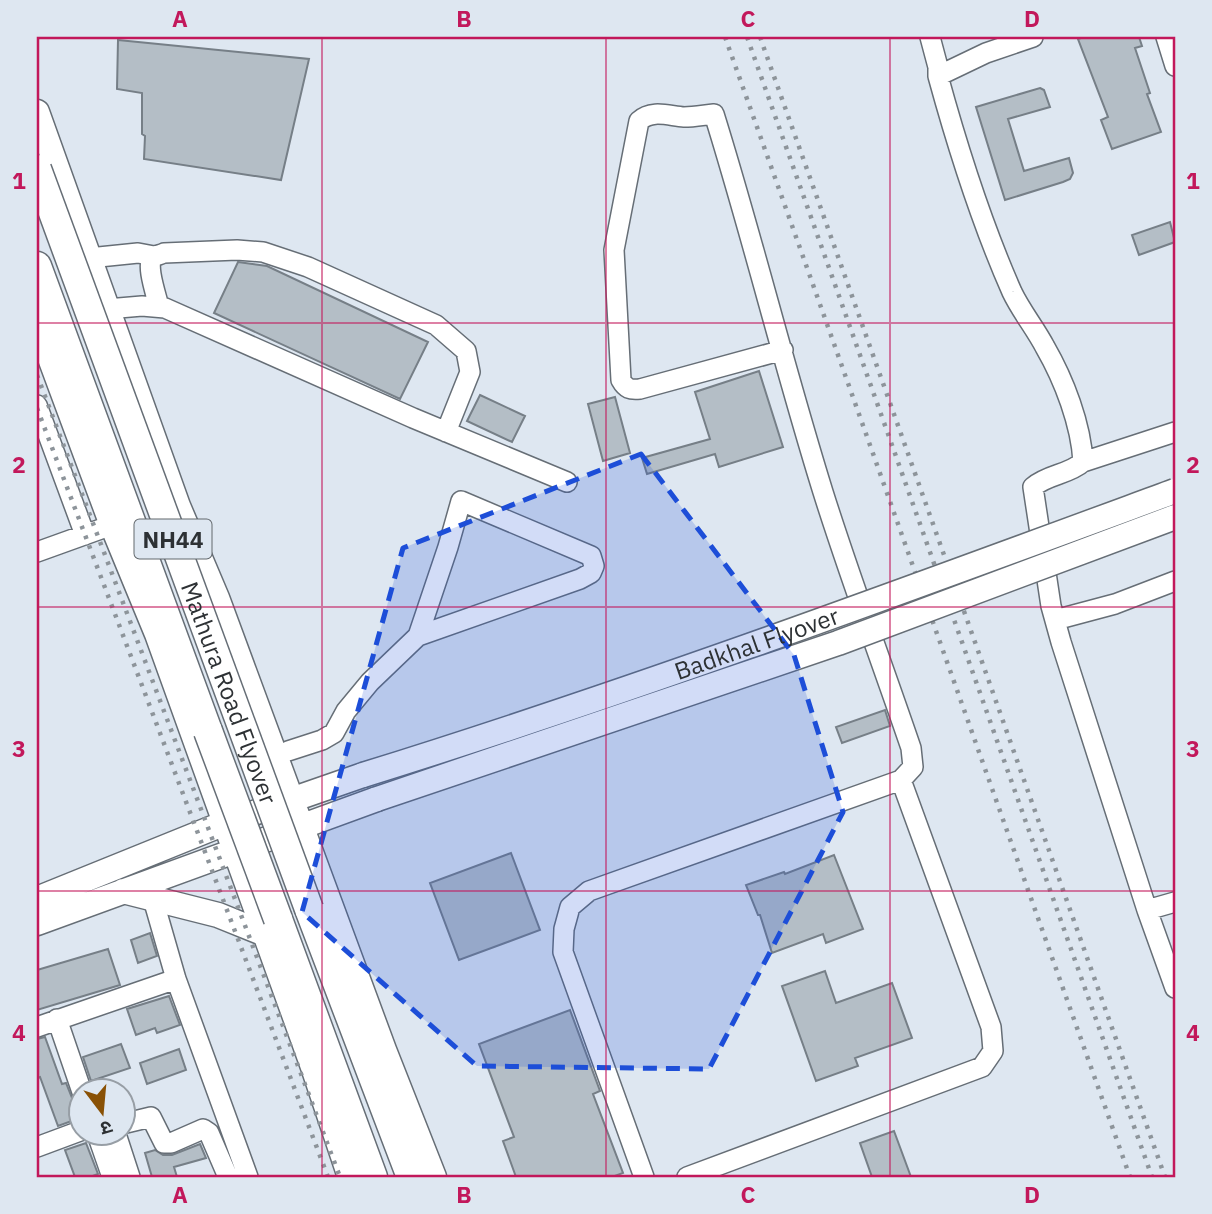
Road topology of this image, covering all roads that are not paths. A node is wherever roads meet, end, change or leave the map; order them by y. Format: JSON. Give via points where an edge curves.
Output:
{"nodes":[{"id":1,"x":930,"y":37,"type":"edge"},
{"id":2,"x":1033,"y":37,"type":"edge"},
{"id":3,"x":1166,"y":37,"type":"edge"},
{"id":4,"x":1175,"y":66,"type":"edge"},
{"id":5,"x":937,"y":76,"type":"junction"},
{"id":6,"x":37,"y":112,"type":"edge"},
{"id":7,"x":37,"y":169,"type":"edge"},
{"id":8,"x":154,"y":256,"type":"junction"},
{"id":9,"x":89,"y":258,"type":"junction"},
{"id":10,"x":37,"y":266,"type":"edge"},
{"id":11,"x":159,"y":307,"type":"junction"},
{"id":12,"x":107,"y":309,"type":"junction"},
{"id":13,"x":37,"y":323,"type":"edge"},
{"id":14,"x":783,"y":350,"type":"junction"},
{"id":15,"x":37,"y":405,"type":"edge"},
{"id":16,"x":446,"y":432,"type":"junction"},
{"id":17,"x":1175,"y":432,"type":"edge"},
{"id":18,"x":1083,"y":462,"type":"junction"},
{"id":19,"x":567,"y":482,"type":"dead end"},
{"id":20,"x":1175,"y":491,"type":"edge"},
{"id":21,"x":1175,"y":517,"type":"edge"},
{"id":22,"x":112,"y":525,"type":"junction"},
{"id":23,"x":85,"y":535,"type":"junction"},
{"id":24,"x":37,"y":552,"type":"edge"},
{"id":25,"x":1175,"y":581,"type":"edge"},
{"id":26,"x":217,"y":598,"type":"junction"},
{"id":27,"x":1055,"y":620,"type":"junction"},
{"id":28,"x":418,"y":636,"type":"junction"},
{"id":29,"x":262,"y":719,"type":"junction"},
{"id":30,"x":198,"y":750,"type":"junction"},
{"id":31,"x":288,"y":751,"type":"junction"},
{"id":32,"x":901,"y":780,"type":"junction"},
{"id":33,"x":335,"y":785,"type":"junction"},
{"id":34,"x":292,"y":800,"type":"junction"},
{"id":35,"x":347,"y":810,"type":"junction"},
{"id":36,"x":225,"y":823,"type":"junction"},
{"id":37,"x":301,"y":827,"type":"junction"},
{"id":38,"x":235,"y":852,"type":"junction"},
{"id":39,"x":317,"y":871,"type":"junction"},
{"id":40,"x":123,"y":891,"type":"junction"},
{"id":41,"x":37,"y":898,"type":"edge"},
{"id":42,"x":153,"y":898,"type":"junction"},
{"id":43,"x":1175,"y":902,"type":"edge"},
{"id":44,"x":254,"y":904,"type":"junction"},
{"id":45,"x":1147,"y":910,"type":"junction"},
{"id":46,"x":37,"y":923,"type":"edge"},
{"id":47,"x":265,"y":934,"type":"junction"},
{"id":48,"x":176,"y":979,"type":"junction"},
{"id":49,"x":1175,"y":988,"type":"edge"},
{"id":50,"x":57,"y":1020,"type":"junction"},
{"id":51,"x":37,"y":1027,"type":"edge"},
{"id":52,"x":77,"y":1078,"type":"edge"},
{"id":53,"x":136,"y":1120,"type":"edge"},
{"id":54,"x":66,"y":1136,"type":"edge"},
{"id":55,"x":37,"y":1147,"type":"edge"},
{"id":56,"x":102,"y":1148,"type":"edge"},
{"id":57,"x":121,"y":1148,"type":"edge"},
{"id":58,"x":239,"y":1176,"type":"edge"},
{"id":59,"x":112,"y":1177,"type":"edge"},
{"id":60,"x":130,"y":1177,"type":"edge"},
{"id":61,"x":350,"y":1177,"type":"edge"},
{"id":62,"x":373,"y":1177,"type":"edge"},
{"id":63,"x":411,"y":1177,"type":"edge"},
{"id":64,"x":434,"y":1177,"type":"edge"},
{"id":65,"x":644,"y":1177,"type":"edge"},
{"id":66,"x":687,"y":1177,"type":"edge"}],
"edges":[{"from":1,"to":5,"type":"street"},
{"from":2,"to":5,"type":"street"},
{"from":3,"to":4,"type":"street"},
{"from":5,"to":18,"type":"street","via":[[990,240],[1013,295],[1067,393]]},
{"from":6,"to":9,"type":"main road"},
{"from":7,"to":63,"type":"highway","name":"Mathura Road Flyover","number":"NH44","bridge":true},
{"from":8,"to":9,"type":"street"},
{"from":8,"to":11,"type":"street","via":[[150,270]]},
{"from":8,"to":16,"type":"street","via":[[191,251],[263,252],[308,267],[436,325],[466,351],[470,372]]},
{"from":9,"to":12,"type":"main road"},
{"from":10,"to":62,"type":"highway","name":"Mathura Road Flyover","number":"NH44","bridge":true},
{"from":11,"to":12,"type":"street"},
{"from":11,"to":16,"type":"street"},
{"from":12,"to":26,"type":"main road","via":[[178,506]]},
{"from":13,"to":22,"type":"main road"},
{"from":14,"to":14,"type":"street","via":[[640,389],[624,386],[614,250],[643,117],[714,114]]},
{"from":14,"to":32,"type":"street","via":[[824,493],[911,748],[913,767]]},
{"from":15,"to":23,"type":"street"},
{"from":16,"to":19,"type":"street"},
{"from":17,"to":18,"type":"street"},
{"from":18,"to":27,"type":"street","via":[[1033,487]]},
{"from":20,"to":33,"type":"main road","name":"Badkhal Flyover","bridge":true,"via":[[752,646]]},
{"from":21,"to":35,"type":"main road","name":"Badkhal Flyover","bridge":true,"via":[[838,643]]},
{"from":22,"to":23,"type":"street"},
{"from":22,"to":30,"type":"main road"},
{"from":23,"to":24,"type":"street"},
{"from":25,"to":27,"type":"street"},
{"from":26,"to":29,"type":"main road"},
{"from":26,"to":31,"type":"main road","via":[[249,645]]},
{"from":27,"to":45,"type":"street"},
{"from":28,"to":28,"type":"street","via":[[580,579],[594,566],[591,556],[461,501]]},
{"from":28,"to":31,"type":"street","via":[[370,682],[334,733]]},
{"from":29,"to":30,"type":"main road","via":[[256,738],[237,750],[211,756]]},
{"from":29,"to":34,"type":"main road"},
{"from":30,"to":36,"type":"main road"},
{"from":31,"to":33,"type":"main road","via":[[302,779]]},
{"from":32,"to":65,"type":"street","via":[[589,891],[570,907],[563,952]]},
{"from":32,"to":66,"type":"street","via":[[991,1027],[993,1051],[982,1067]]},
{"from":33,"to":34,"type":"main road","name":"Badkhal Flyover"},
{"from":34,"to":36,"type":"main road","name":"Badkhal Flyover"},
{"from":34,"to":37,"type":"main road"},
{"from":35,"to":37,"type":"main road","name":"Badkhal Flyover"},
{"from":35,"to":39,"type":"main road","via":[[330,831]]},
{"from":36,"to":38,"type":"main road"},
{"from":36,"to":41,"type":"main road","name":"Badkhal Flyover"},
{"from":37,"to":38,"type":"main road","name":"Badkhal Flyover"},
{"from":37,"to":39,"type":"main road"},
{"from":38,"to":40,"type":"main road","name":"Badkhal Flyover"},
{"from":38,"to":44,"type":"main road"},
{"from":39,"to":44,"type":"main road","via":[[285,877],[270,885]]},
{"from":39,"to":64,"type":"main road"},
{"from":40,"to":42,"type":"main road"},
{"from":40,"to":46,"type":"main road","name":"Badkhal Flyover"},
{"from":42,"to":47,"type":"main road","via":[[218,915]]},
{"from":42,"to":48,"type":"street"},
{"from":43,"to":45,"type":"street"},
{"from":44,"to":47,"type":"main road"},
{"from":45,"to":49,"type":"street"},
{"from":47,"to":61,"type":"main road"},
{"from":48,"to":50,"type":"street"},
{"from":48,"to":58,"type":"street"},
{"from":50,"to":51,"type":"street"},
{"from":50,"to":52,"type":"street"},
{"from":53,"to":58,"type":"street","via":[[151,1116],[164,1143],[203,1129]]},
{"from":54,"to":55,"type":"street"},
{"from":56,"to":59,"type":"street"},
{"from":57,"to":60,"type":"street"}]}
